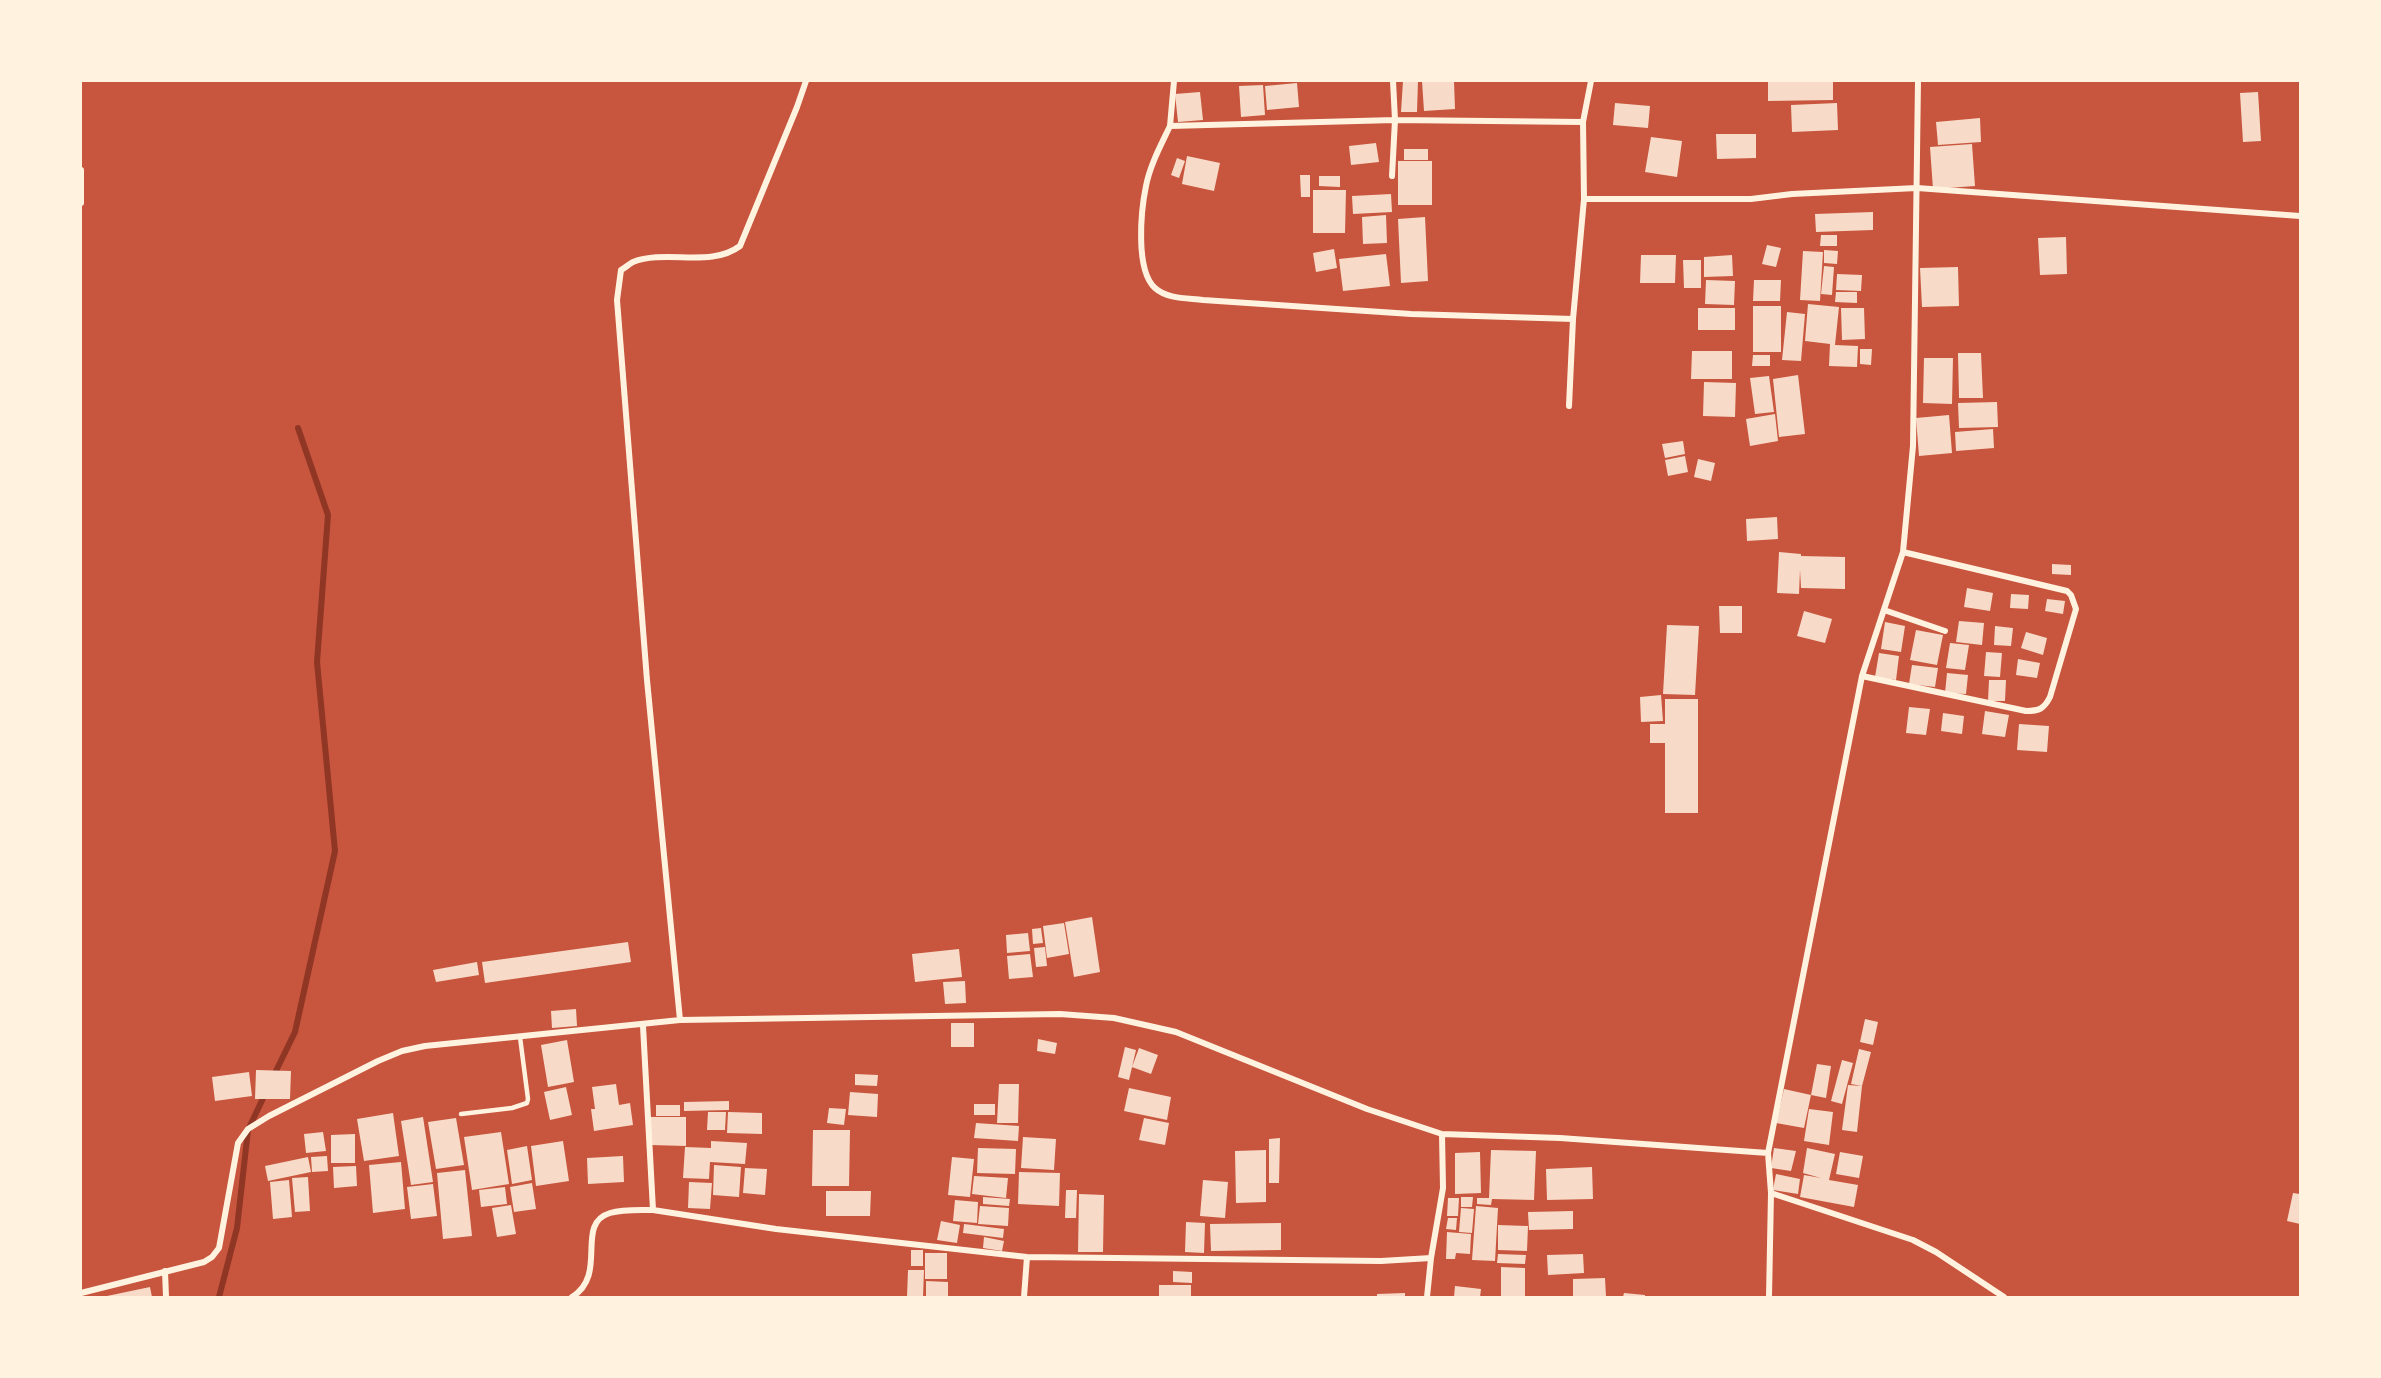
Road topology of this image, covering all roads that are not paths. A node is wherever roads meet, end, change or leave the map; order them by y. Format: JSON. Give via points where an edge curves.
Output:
{"nodes":[{"id":1,"x":806,"y":81,"type":"edge"},
{"id":2,"x":1174,"y":81,"type":"edge"},
{"id":3,"x":1393,"y":81,"type":"edge"},
{"id":4,"x":1591,"y":81,"type":"edge"},
{"id":5,"x":1918,"y":81,"type":"edge"},
{"id":6,"x":1395,"y":120,"type":"junction"},
{"id":7,"x":1583,"y":123,"type":"junction"},
{"id":8,"x":1170,"y":126,"type":"junction"},
{"id":9,"x":81,"y":170,"type":"edge"},
{"id":10,"x":1392,"y":176,"type":"dead end"},
{"id":11,"x":1917,"y":188,"type":"junction"},
{"id":12,"x":1584,"y":199,"type":"junction"},
{"id":13,"x":81,"y":204,"type":"edge"},
{"id":14,"x":2300,"y":216,"type":"edge"},
{"id":15,"x":1573,"y":319,"type":"junction"},
{"id":16,"x":1569,"y":406,"type":"dead end"},
{"id":17,"x":1903,"y":552,"type":"junction"},
{"id":18,"x":1884,"y":610,"type":"junction"},
{"id":19,"x":1945,"y":631,"type":"dead end"},
{"id":20,"x":1862,"y":676,"type":"junction"},
{"id":21,"x":680,"y":1020,"type":"junction"},
{"id":22,"x":643,"y":1026,"type":"junction"},
{"id":23,"x":520,"y":1037,"type":"junction"},
{"id":24,"x":461,"y":1114,"type":"dead end"},
{"id":25,"x":1442,"y":1134,"type":"junction"},
{"id":26,"x":1768,"y":1153,"type":"junction"},
{"id":27,"x":1771,"y":1193,"type":"junction"},
{"id":28,"x":653,"y":1210,"type":"junction"},
{"id":29,"x":1027,"y":1257,"type":"junction"},
{"id":30,"x":1431,"y":1258,"type":"junction"},
{"id":31,"x":165,"y":1271,"type":"junction"},
{"id":32,"x":81,"y":1293,"type":"edge"},
{"id":33,"x":166,"y":1297,"type":"edge"},
{"id":34,"x":572,"y":1297,"type":"edge"},
{"id":35,"x":1024,"y":1297,"type":"edge"},
{"id":36,"x":1427,"y":1297,"type":"edge"},
{"id":37,"x":1769,"y":1297,"type":"edge"},
{"id":38,"x":2004,"y":1297,"type":"edge"}],
"edges":[{"from":1,"to":21,"type":"street","via":[[740,246],[732,252],[711,256],[633,262],[621,270],[619,281],[617,300],[647,680]]},
{"from":2,"to":8,"type":"street"},
{"from":3,"to":6,"type":"street"},
{"from":4,"to":7,"type":"street"},
{"from":5,"to":11,"type":"street"},
{"from":6,"to":7,"type":"street"},
{"from":6,"to":8,"type":"street"},
{"from":6,"to":10,"type":"street"},
{"from":7,"to":12,"type":"street"},
{"from":8,"to":15,"type":"street","via":[[1153,162],[1142,213],[1144,268],[1156,290],[1173,297],[1203,300],[1412,314]]},
{"from":9,"to":13,"type":"street"},
{"from":11,"to":12,"type":"street","via":[[1751,199]]},
{"from":11,"to":14,"type":"street"},
{"from":11,"to":17,"type":"street","via":[[1913,446]]},
{"from":12,"to":15,"type":"street"},
{"from":15,"to":16,"type":"street"},
{"from":17,"to":18,"type":"street"},
{"from":17,"to":20,"type":"street","via":[[2067,591],[2076,609],[2050,698],[2042,709],[2026,711]]},
{"from":18,"to":19,"type":"street"},
{"from":18,"to":20,"type":"street"},
{"from":20,"to":26,"type":"street"},
{"from":21,"to":22,"type":"street"},
{"from":21,"to":25,"type":"street","via":[[1060,1014],[1114,1018],[1176,1032],[1367,1109]]},
{"from":22,"to":23,"type":"street"},
{"from":22,"to":28,"type":"street"},
{"from":23,"to":24,"type":"lane","via":[[527,1103]]},
{"from":23,"to":31,"type":"street","via":[[424,1046],[402,1052],[255,1124],[237,1143],[219,1248],[204,1262]]},
{"from":25,"to":26,"type":"street","via":[[1560,1137]]},
{"from":25,"to":30,"type":"street","via":[[1443,1188]]},
{"from":26,"to":27,"type":"street"},
{"from":27,"to":37,"type":"street"},
{"from":27,"to":38,"type":"street","via":[[1912,1240]]},
{"from":28,"to":29,"type":"street","via":[[776,1229]]},
{"from":28,"to":34,"type":"street","via":[[610,1213],[600,1218],[592,1235],[587,1284]]},
{"from":29,"to":30,"type":"street","via":[[1381,1261]]},
{"from":29,"to":35,"type":"street"},
{"from":30,"to":36,"type":"street"},
{"from":31,"to":32,"type":"street"},
{"from":31,"to":33,"type":"street"}]}
